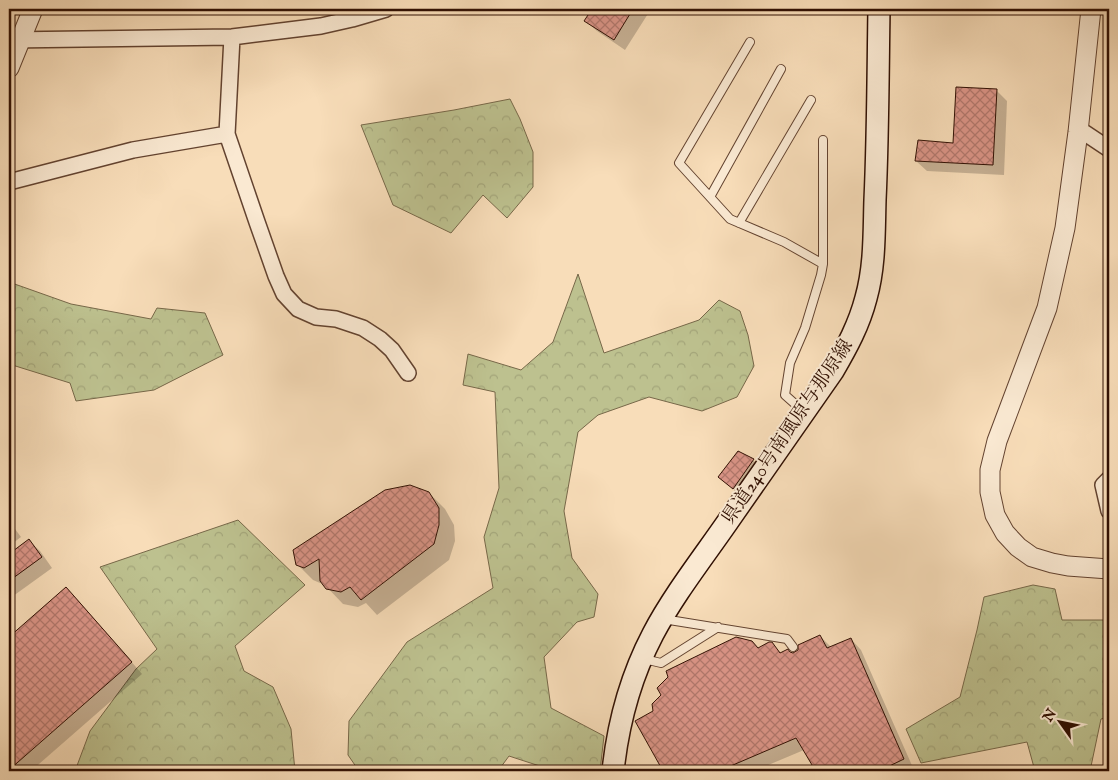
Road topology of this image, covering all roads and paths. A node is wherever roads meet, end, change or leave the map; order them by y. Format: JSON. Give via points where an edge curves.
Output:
{"nodes":[{"id":1,"x":33,"y":9,"type":"edge"},
{"id":2,"x":386,"y":9,"type":"edge"},
{"id":3,"x":879,"y":9,"type":"edge"},
{"id":4,"x":1091,"y":9,"type":"edge"},
{"id":5,"x":232,"y":37,"type":"junction"},
{"id":6,"x":15,"y":40,"type":"edge"},
{"id":7,"x":750,"y":42,"type":"dead end"},
{"id":8,"x":9,"y":68,"type":"edge"},
{"id":9,"x":781,"y":69,"type":"dead end"},
{"id":10,"x":811,"y":100,"type":"dead end"},
{"id":11,"x":1078,"y":132,"type":"junction"},
{"id":12,"x":227,"y":134,"type":"junction"},
{"id":13,"x":823,"y":140,"type":"dead end"},
{"id":14,"x":1109,"y":149,"type":"edge"},
{"id":15,"x":9,"y":182,"type":"edge"},
{"id":16,"x":710,"y":196,"type":"junction"},
{"id":17,"x":739,"y":223,"type":"junction"},
{"id":18,"x":823,"y":264,"type":"junction"},
{"id":19,"x":408,"y":373,"type":"dead end"},
{"id":20,"x":805,"y":412,"type":"junction"},
{"id":21,"x":1109,"y":479,"type":"edge"},
{"id":22,"x":1109,"y":511,"type":"edge"},
{"id":23,"x":1109,"y":569,"type":"edge"},
{"id":24,"x":662,"y":618,"type":"junction"},
{"id":25,"x":718,"y":627,"type":"junction"},
{"id":26,"x":793,"y":647,"type":"dead end"},
{"id":27,"x":642,"y":658,"type":"junction"},
{"id":28,"x":613,"y":771,"type":"edge"}],
"edges":[{"from":1,"to":6,"type":"street"},
{"from":2,"to":5,"type":"street","via":[[321,26]]},
{"from":3,"to":20,"type":"main road","name":"県道240号南風原与那原線","via":[[871,275],[861,316],[851,339]]},
{"from":4,"to":11,"type":"street"},
{"from":5,"to":6,"type":"street"},
{"from":5,"to":12,"type":"street"},
{"from":6,"to":8,"type":"street"},
{"from":7,"to":16,"type":"lane","via":[[679,163]]},
{"from":9,"to":16,"type":"lane"},
{"from":10,"to":17,"type":"lane"},
{"from":11,"to":14,"type":"street"},
{"from":11,"to":23,"type":"street","via":[[1065,228],[1047,308],[997,441],[990,470],[990,492],[995,515],[1018,547],[1052,563]]},
{"from":12,"to":15,"type":"street","via":[[133,150]]},
{"from":12,"to":19,"type":"street","via":[[284,294],[298,309],[316,317],[336,319],[363,328],[392,350]]},
{"from":13,"to":18,"type":"lane"},
{"from":16,"to":17,"type":"lane","via":[[730,219]]},
{"from":17,"to":18,"type":"lane","via":[[784,242]]},
{"from":18,"to":20,"type":"lane","via":[[805,328],[790,363],[785,395]]},
{"from":20,"to":24,"type":"main road","name":"県道240号南風原与那原線"},
{"from":21,"to":22,"type":"street","via":[[1103,486]]},
{"from":24,"to":25,"type":"lane"},
{"from":24,"to":27,"type":"main road","name":"県道240号南風原与那原線"},
{"from":25,"to":26,"type":"lane","via":[[787,639]]},
{"from":25,"to":27,"type":"lane","via":[[661,663]]},
{"from":27,"to":28,"type":"main road","name":"県道240号南風原与那原線","via":[[624,709]]}]}
